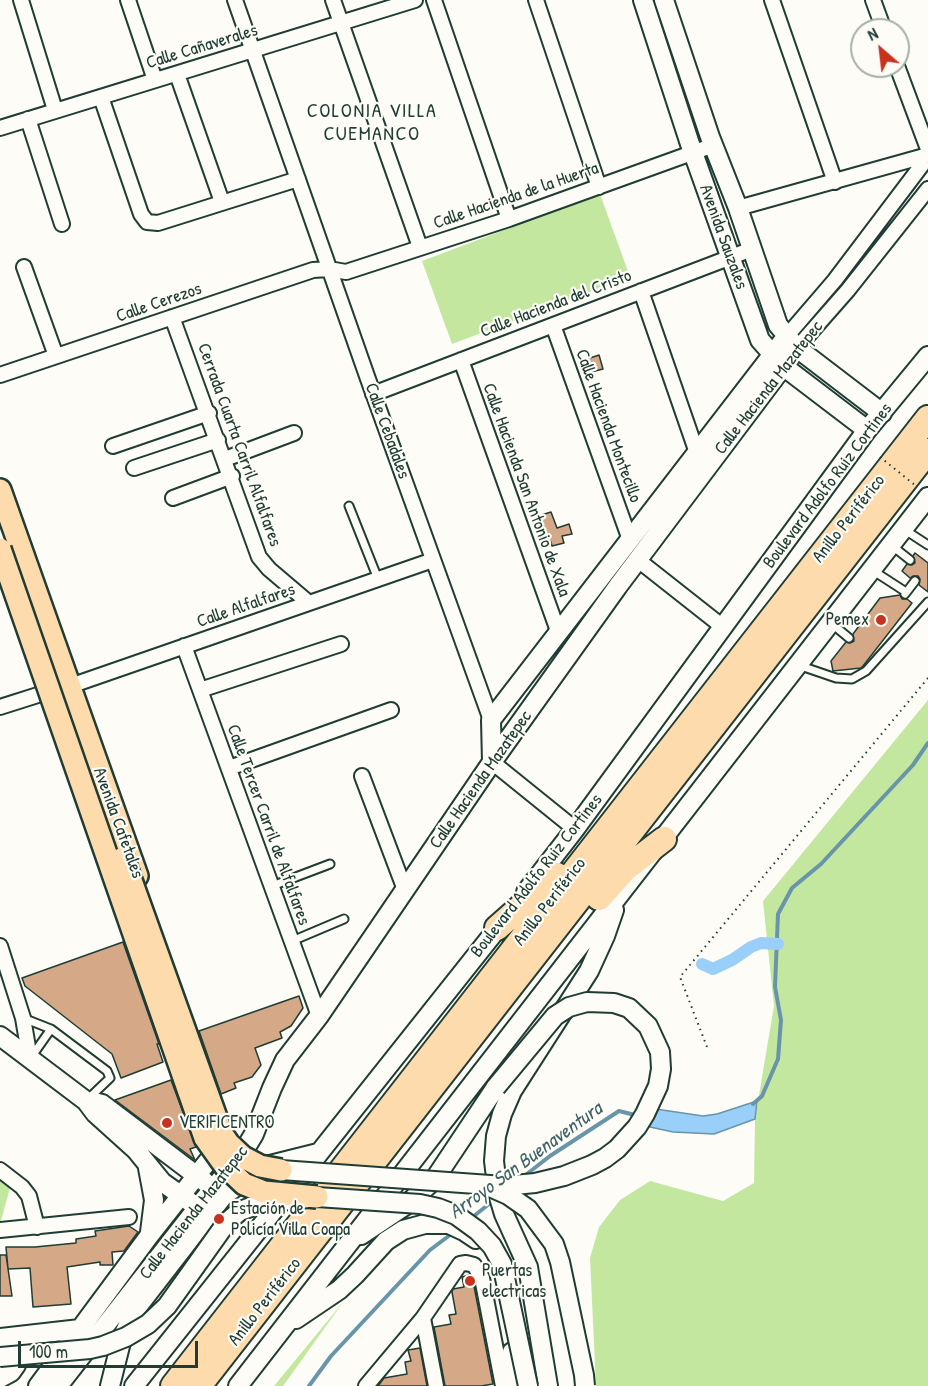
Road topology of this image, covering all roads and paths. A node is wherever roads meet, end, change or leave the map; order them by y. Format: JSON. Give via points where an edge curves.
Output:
{"nodes":[{"id":1,"x":21,"y":0,"type":"edge"},
{"id":2,"x":128,"y":0,"type":"edge"},
{"id":3,"x":235,"y":0,"type":"edge"},
{"id":4,"x":333,"y":0,"type":"edge"},
{"id":5,"x":415,"y":0,"type":"edge"},
{"id":6,"x":434,"y":0,"type":"edge"},
{"id":7,"x":536,"y":0,"type":"edge"},
{"id":8,"x":643,"y":0,"type":"edge"},
{"id":9,"x":664,"y":0,"type":"edge"},
{"id":10,"x":772,"y":0,"type":"edge"},
{"id":11,"x":873,"y":0,"type":"edge"},
{"id":12,"x":880,"y":18,"type":"edge"},
{"id":13,"x":341,"y":22,"type":"junction"},
{"id":14,"x":253,"y":50,"type":"junction"},
{"id":15,"x":177,"y":74,"type":"junction"},
{"id":16,"x":901,"y":78,"type":"edge"},
{"id":17,"x":155,"y":80,"type":"junction"},
{"id":18,"x":101,"y":97,"type":"junction"},
{"id":19,"x":55,"y":110,"type":"junction"},
{"id":20,"x":28,"y":119,"type":"junction"},
{"id":21,"x":0,"y":129,"type":"edge"},
{"id":22,"x":714,"y":145,"type":"junction"},
{"id":23,"x":926,"y":145,"type":"edge"},
{"id":24,"x":694,"y":152,"type":"junction"},
{"id":25,"x":928,"y":156,"type":"edge"},
{"id":26,"x":833,"y":176,"type":"junction"},
{"id":27,"x":298,"y":179,"type":"junction"},
{"id":28,"x":599,"y":187,"type":"junction"},
{"id":29,"x":928,"y":189,"type":"edge"},
{"id":30,"x":222,"y":202,"type":"junction"},
{"id":31,"x":738,"y":208,"type":"junction"},
{"id":32,"x":508,"y":219,"type":"junction"},
{"id":33,"x":62,"y":224,"type":"dead end"},
{"id":34,"x":420,"y":247,"type":"junction"},
{"id":35,"x":752,"y":249,"type":"junction"},
{"id":36,"x":730,"y":257,"type":"junction"},
{"id":37,"x":24,"y":267,"type":"dead end"},
{"id":38,"x":329,"y":269,"type":"junction"},
{"id":39,"x":835,"y":280,"type":"junction"},
{"id":40,"x":848,"y":290,"type":"junction"},
{"id":41,"x":641,"y":291,"type":"junction"},
{"id":42,"x":771,"y":305,"type":"junction"},
{"id":43,"x":750,"y":312,"type":"junction"},
{"id":44,"x":172,"y":317,"type":"junction"},
{"id":45,"x":553,"y":325,"type":"junction"},
{"id":46,"x":791,"y":342,"type":"junction"},
{"id":47,"x":56,"y":356,"type":"junction"},
{"id":48,"x":928,"y":356,"type":"edge"},
{"id":49,"x":461,"y":360,"type":"junction"},
{"id":50,"x":778,"y":361,"type":"junction"},
{"id":51,"x":0,"y":375,"type":"edge"},
{"id":52,"x":373,"y":394,"type":"junction"},
{"id":53,"x":739,"y":411,"type":"junction"},
{"id":54,"x":208,"y":413,"type":"junction"},
{"id":55,"x":882,"y":413,"type":"junction"},
{"id":56,"x":928,"y":418,"type":"edge"},
{"id":57,"x":867,"y":430,"type":"junction"},
{"id":58,"x":294,"y":433,"type":"dead end"},
{"id":59,"x":218,"y":440,"type":"junction"},
{"id":60,"x":113,"y":446,"type":"dead end"},
{"id":61,"x":928,"y":451,"type":"edge"},
{"id":62,"x":697,"y":453,"type":"junction"},
{"id":63,"x":880,"y":457,"type":"dead end"},
{"id":64,"x":225,"y":459,"type":"junction"},
{"id":65,"x":134,"y":468,"type":"dead end"},
{"id":66,"x":232,"y":476,"type":"junction"},
{"id":67,"x":0,"y":490,"type":"edge"},
{"id":68,"x":922,"y":492,"type":"edge"},
{"id":69,"x":173,"y":498,"type":"dead end"},
{"id":70,"x":349,"y":506,"type":"dead end"},
{"id":71,"x":904,"y":529,"type":"junction"},
{"id":72,"x":630,"y":540,"type":"junction"},
{"id":73,"x":928,"y":544,"type":"edge"},
{"id":74,"x":891,"y":545,"type":"junction"},
{"id":75,"x":0,"y":549,"type":"edge"},
{"id":76,"x":433,"y":560,"type":"junction"},
{"id":77,"x":638,"y":560,"type":"junction"},
{"id":78,"x":910,"y":560,"type":"dead end"},
{"id":79,"x":872,"y":570,"type":"junction"},
{"id":80,"x":602,"y":575,"type":"junction"},
{"id":81,"x":0,"y":577,"type":"edge"},
{"id":82,"x":378,"y":579,"type":"junction"},
{"id":83,"x":915,"y":581,"type":"dead end"},
{"id":84,"x":618,"y":586,"type":"junction"},
{"id":85,"x":928,"y":602,"type":"edge"},
{"id":86,"x":309,"y":603,"type":"junction"},
{"id":87,"x":831,"y":623,"type":"junction"},
{"id":88,"x":50,"y":627,"type":"junction"},
{"id":89,"x":723,"y":627,"type":"junction"},
{"id":90,"x":558,"y":632,"type":"junction"},
{"id":91,"x":20,"y":634,"type":"junction"},
{"id":92,"x":849,"y":638,"type":"dead end"},
{"id":93,"x":341,"y":644,"type":"dead end"},
{"id":94,"x":184,"y":646,"type":"junction"},
{"id":95,"x":798,"y":665,"type":"junction"},
{"id":96,"x":928,"y":678,"type":"edge"},
{"id":97,"x":70,"y":686,"type":"junction"},
{"id":98,"x":200,"y":690,"type":"junction"},
{"id":99,"x":40,"y":694,"type":"junction"},
{"id":100,"x":0,"y":707,"type":"edge"},
{"id":101,"x":78,"y":709,"type":"junction"},
{"id":102,"x":392,"y":710,"type":"dead end"},
{"id":103,"x":491,"y":720,"type":"junction"},
{"id":104,"x":492,"y":762,"type":"junction"},
{"id":105,"x":229,"y":768,"type":"junction"},
{"id":106,"x":362,"y":776,"type":"dead end"},
{"id":107,"x":575,"y":829,"type":"junction"},
{"id":108,"x":601,"y":836,"type":"junction"},
{"id":109,"x":664,"y":839,"type":"junction"},
{"id":110,"x":330,"y":864,"type":"dead end"},
{"id":111,"x":272,"y":886,"type":"junction"},
{"id":112,"x":405,"y":890,"type":"junction"},
{"id":113,"x":616,"y":900,"type":"junction"},
{"id":114,"x":344,"y":919,"type":"dead end"},
{"id":115,"x":497,"y":928,"type":"junction"},
{"id":116,"x":292,"y":941,"type":"junction"},
{"id":117,"x":0,"y":946,"type":"edge"},
{"id":118,"x":522,"y":973,"type":"junction"},
{"id":119,"x":319,"y":1016,"type":"junction"},
{"id":120,"x":23,"y":1018,"type":"junction"},
{"id":121,"x":51,"y":1029,"type":"junction"},
{"id":122,"x":0,"y":1036,"type":"edge"},
{"id":123,"x":707,"y":1047,"type":"dead end"},
{"id":124,"x":30,"y":1059,"type":"junction"},
{"id":125,"x":86,"y":1101,"type":"junction"},
{"id":126,"x":218,"y":1102,"type":"junction"},
{"id":127,"x":187,"y":1107,"type":"junction"},
{"id":128,"x":230,"y":1134,"type":"junction"},
{"id":129,"x":318,"y":1153,"type":"junction"},
{"id":130,"x":242,"y":1154,"type":"junction"},
{"id":131,"x":146,"y":1164,"type":"junction"},
{"id":132,"x":202,"y":1169,"type":"junction"},
{"id":133,"x":0,"y":1170,"type":"edge"},
{"id":134,"x":281,"y":1170,"type":"junction"},
{"id":135,"x":477,"y":1183,"type":"junction"},
{"id":136,"x":213,"y":1188,"type":"junction"},
{"id":137,"x":182,"y":1196,"type":"junction"},
{"id":138,"x":317,"y":1197,"type":"junction"},
{"id":139,"x":198,"y":1207,"type":"junction"},
{"id":140,"x":129,"y":1217,"type":"dead end"},
{"id":141,"x":37,"y":1227,"type":"junction"},
{"id":142,"x":0,"y":1230,"type":"edge"},
{"id":143,"x":149,"y":1236,"type":"junction"},
{"id":144,"x":350,"y":1243,"type":"junction"},
{"id":145,"x":423,"y":1318,"type":"junction"},
{"id":146,"x":80,"y":1329,"type":"junction"},
{"id":147,"x":282,"y":1330,"type":"junction"},
{"id":148,"x":3,"y":1337,"type":"edge"},
{"id":149,"x":0,"y":1357,"type":"edge"},
{"id":150,"x":0,"y":1377,"type":"edge"},
{"id":151,"x":377,"y":1381,"type":"edge"},
{"id":152,"x":38,"y":1386,"type":"edge"},
{"id":153,"x":58,"y":1386,"type":"edge"},
{"id":154,"x":110,"y":1386,"type":"edge"},
{"id":155,"x":134,"y":1386,"type":"edge"},
{"id":156,"x":173,"y":1386,"type":"edge"},
{"id":157,"x":199,"y":1386,"type":"edge"},
{"id":158,"x":238,"y":1386,"type":"edge"},
{"id":159,"x":366,"y":1386,"type":"edge"},
{"id":160,"x":436,"y":1386,"type":"edge"},
{"id":161,"x":503,"y":1386,"type":"edge"},
{"id":162,"x":518,"y":1386,"type":"edge"},
{"id":163,"x":528,"y":1386,"type":"edge"},
{"id":164,"x":548,"y":1386,"type":"edge"},
{"id":165,"x":585,"y":1386,"type":"edge"}],
"edges":[{"from":1,"to":19,"type":"street"},
{"from":2,"to":17,"type":"street"},
{"from":3,"to":14,"type":"street","name":"Calle Cebadales"},
{"from":4,"to":13,"type":"street"},
{"from":5,"to":13,"type":"street","name":"Calle Cañaverales"},
{"from":6,"to":32,"type":"street"},
{"from":7,"to":28,"type":"street"},
{"from":8,"to":24,"type":"main road","name":"Avenida Sauzales"},
{"from":9,"to":22,"type":"main road","name":"Avenida Sauzales"},
{"from":10,"to":26,"type":"street"},
{"from":11,"to":12,"type":"street"},
{"from":13,"to":14,"type":"street","name":"Calle Cañaverales"},
{"from":13,"to":34,"type":"street"},
{"from":14,"to":15,"type":"street","name":"Calle Cañaverales"},
{"from":14,"to":27,"type":"street","name":"Calle Cebadales"},
{"from":15,"to":17,"type":"street","name":"Calle Cañaverales"},
{"from":15,"to":30,"type":"street"},
{"from":16,"to":23,"type":"street"},
{"from":17,"to":18,"type":"street","name":"Calle Cañaverales"},
{"from":18,"to":19,"type":"street","name":"Calle Cañaverales"},
{"from":18,"to":30,"type":"street","via":[[147,222],[158,223]]},
{"from":19,"to":20,"type":"street","name":"Calle Cañaverales"},
{"from":20,"to":21,"type":"street","name":"Calle Cañaverales"},
{"from":20,"to":33,"type":"street"},
{"from":22,"to":24,"type":"street","name":"Calle Hacienda de la Huerta"},
{"from":22,"to":31,"type":"main road","name":"Avenida Sauzales"},
{"from":24,"to":28,"type":"street","name":"Calle Hacienda de la Huerta"},
{"from":24,"to":36,"type":"main road","name":"Avenida Sauzales"},
{"from":25,"to":26,"type":"street"},
{"from":25,"to":39,"type":"street","name":"Calle Hacienda Mazatepec"},
{"from":26,"to":31,"type":"street"},
{"from":27,"to":30,"type":"street"},
{"from":27,"to":38,"type":"street","name":"Calle Cebadales"},
{"from":28,"to":32,"type":"street","name":"Calle Hacienda de la Huerta"},
{"from":29,"to":40,"type":"street","name":"Calle Hacienda Mazatepec"},
{"from":31,"to":35,"type":"main road","name":"Avenida Sauzales"},
{"from":32,"to":34,"type":"street","name":"Calle Hacienda de la Huerta"},
{"from":34,"to":38,"type":"street","name":"Calle Hacienda de la Huerta","via":[[346,272]]},
{"from":35,"to":36,"type":"street","name":"Calle Hacienda del Cristo"},
{"from":35,"to":42,"type":"main road","name":"Avenida Sauzales"},
{"from":36,"to":41,"type":"street","name":"Calle Hacienda del Cristo"},
{"from":36,"to":43,"type":"main road","name":"Avenida Sauzales"},
{"from":37,"to":47,"type":"street"},
{"from":38,"to":44,"type":"street","name":"Calle Cerezos","via":[[313,270]]},
{"from":38,"to":52,"type":"street","name":"Calle Cebadales"},
{"from":39,"to":40,"type":"street"},
{"from":39,"to":46,"type":"street","name":"Calle Hacienda Mazatepec"},
{"from":40,"to":46,"type":"street","name":"Calle Hacienda Mazatepec"},
{"from":41,"to":45,"type":"street","name":"Calle Hacienda del Cristo"},
{"from":41,"to":62,"type":"street"},
{"from":42,"to":43,"type":"main road"},
{"from":42,"to":46,"type":"main road","name":"Avenida Sauzales","via":[[778,325]]},
{"from":43,"to":50,"type":"main road","name":"Avenida Sauzales","via":[[760,340]]},
{"from":44,"to":47,"type":"street","name":"Calle Cerezos"},
{"from":44,"to":54,"type":"street","name":"Cerrada Cuarta Carril Alfalfares"},
{"from":45,"to":49,"type":"street","name":"Calle Hacienda del Cristo"},
{"from":45,"to":72,"type":"street","name":"Calle Hacienda Montecillo"},
{"from":46,"to":50,"type":"main road","name":"Calle Hacienda Mazatepec"},
{"from":46,"to":55,"type":"main road","name":"Avenida Sauzales"},
{"from":47,"to":51,"type":"street","name":"Calle Cerezos"},
{"from":48,"to":55,"type":"main road","name":"Boulevard Adolfo Ruiz Cortines"},
{"from":49,"to":52,"type":"street","name":"Calle Hacienda del Cristo"},
{"from":49,"to":90,"type":"street","name":"Calle Hacienda San Antonio de Xala"},
{"from":50,"to":53,"type":"main road","name":"Calle Hacienda Mazatepec"},
{"from":50,"to":57,"type":"main road","name":"Avenida Sauzales"},
{"from":52,"to":76,"type":"street","name":"Calle Cebadales"},
{"from":53,"to":62,"type":"main road","name":"Calle Hacienda Mazatepec"},
{"from":53,"to":77,"type":"main road","name":"Calle Hacienda Mazatepec"},
{"from":54,"to":59,"type":"street","name":"Cerrada Cuarta Carril Alfalfares"},
{"from":54,"to":60,"type":"street"},
{"from":55,"to":57,"type":"main road","name":"Boulevard Adolfo Ruiz Cortines"},
{"from":56,"to":108,"type":"highway","name":"Anillo Periférico"},
{"from":57,"to":89,"type":"main road","name":"Boulevard Adolfo Ruiz Cortines"},
{"from":58,"to":64,"type":"street"},
{"from":59,"to":64,"type":"street","name":"Cerrada Cuarta Carril Alfalfares"},
{"from":59,"to":65,"type":"street"},
{"from":61,"to":118,"type":"highway","name":"Anillo Periférico"},
{"from":62,"to":72,"type":"main road","name":"Calle Hacienda Mazatepec"},
{"from":63,"to":68,"type":"path","bridge":true},
{"from":64,"to":66,"type":"street","name":"Cerrada Cuarta Carril Alfalfares"},
{"from":66,"to":69,"type":"street"},
{"from":66,"to":86,"type":"street","name":"Cerrada Cuarta Carril Alfalfares","via":[[259,557]]},
{"from":67,"to":88,"type":"main road","name":"Avenida Cafetales"},
{"from":68,"to":71,"type":"main road"},
{"from":70,"to":82,"type":"lane"},
{"from":71,"to":73,"type":"lane"},
{"from":71,"to":74,"type":"main road"},
{"from":72,"to":80,"type":"main road","name":"Calle Hacienda Mazatepec"},
{"from":74,"to":78,"type":"lane"},
{"from":74,"to":79,"type":"main road"},
{"from":75,"to":138,"type":"main road","bridge":true,"via":[[205,1138],[225,1167],[244,1184],[264,1192]]},
{"from":76,"to":82,"type":"street","name":"Calle Alfalfares"},
{"from":76,"to":103,"type":"street","name":"Calle Cebadales"},
{"from":77,"to":84,"type":"main road","name":"Calle Hacienda Mazatepec"},
{"from":77,"to":89,"type":"street"},
{"from":79,"to":83,"type":"lane","via":[[904,594]]},
{"from":79,"to":87,"type":"main road"},
{"from":80,"to":84,"type":"main road"},
{"from":80,"to":90,"type":"main road","name":"Calle Hacienda Mazatepec"},
{"from":81,"to":91,"type":"main road","name":"Avenida Cafetales"},
{"from":82,"to":86,"type":"street","name":"Calle Alfalfares"},
{"from":84,"to":104,"type":"main road","name":"Calle Hacienda Mazatepec"},
{"from":85,"to":95,"type":"lane","via":[[866,671],[852,679],[836,678]]},
{"from":86,"to":94,"type":"street","name":"Calle Alfalfares"},
{"from":87,"to":92,"type":"lane"},
{"from":87,"to":95,"type":"main road"},
{"from":88,"to":91,"type":"main road","via":[[50,635],[41,644],[32,644]]},
{"from":88,"to":97,"type":"main road","name":"Avenida Cafetales"},
{"from":89,"to":107,"type":"main road","name":"Boulevard Adolfo Ruiz Cortines"},
{"from":90,"to":103,"type":"main road","name":"Calle Hacienda Mazatepec"},
{"from":91,"to":99,"type":"main road","name":"Avenida Cafetales"},
{"from":93,"to":98,"type":"street"},
{"from":94,"to":97,"type":"street","name":"Calle Alfalfares"},
{"from":94,"to":98,"type":"street","name":"Calle Tercer Carril de Alfalfares"},
{"from":95,"to":109,"type":"main road"},
{"from":96,"to":123,"type":"path","via":[[680,977]]},
{"from":97,"to":101,"type":"main road","name":"Avenida Cafetales"},
{"from":98,"to":105,"type":"street","name":"Calle Tercer Carril de Alfalfares"},
{"from":99,"to":100,"type":"street"},
{"from":99,"to":127,"type":"main road","name":"Avenida Cafetales"},
{"from":101,"to":126,"type":"main road","name":"Avenida Cafetales"},
{"from":101,"to":134,"type":"main road","bridge":true,"via":[[95,782],[222,1134],[243,1157],[260,1166]]},
{"from":102,"to":105,"type":"street"},
{"from":103,"to":104,"type":"main road","name":"Calle Cebadales"},
{"from":104,"to":107,"type":"street"},
{"from":104,"to":112,"type":"main road","name":"Calle Hacienda Mazatepec"},
{"from":105,"to":111,"type":"street","name":"Calle Tercer Carril de Alfalfares"},
{"from":106,"to":112,"type":"street"},
{"from":107,"to":115,"type":"main road","name":"Boulevard Adolfo Ruiz Cortines"},
{"from":108,"to":115,"type":"highway"},
{"from":108,"to":156,"type":"highway","name":"Anillo Periférico"},
{"from":109,"to":113,"type":"main road"},
{"from":109,"to":118,"type":"highway","via":[[625,869],[570,930]]},
{"from":110,"to":111,"type":"lane"},
{"from":111,"to":116,"type":"street","name":"Calle Tercer Carril de Alfalfares"},
{"from":112,"to":119,"type":"main road","name":"Calle Hacienda Mazatepec"},
{"from":113,"to":144,"type":"main road"},
{"from":113,"to":164,"type":"main road","bridge":true,"via":[[589,971],[518,1078],[499,1124],[496,1183],[504,1214],[531,1278]]},
{"from":114,"to":116,"type":"lane"},
{"from":115,"to":129,"type":"main road","name":"Boulevard Adolfo Ruiz Cortines"},
{"from":116,"to":119,"type":"street","name":"Calle Tercer Carril de Alfalfares"},
{"from":117,"to":120,"type":"street"},
{"from":118,"to":157,"type":"highway","name":"Anillo Periférico"},
{"from":119,"to":130,"type":"main road","name":"Calle Hacienda Mazatepec","via":[[285,1060]]},
{"from":120,"to":121,"type":"lane"},
{"from":120,"to":124,"type":"street"},
{"from":121,"to":124,"type":"lane"},
{"from":121,"to":125,"type":"lane","via":[[110,1074]]},
{"from":122,"to":124,"type":"main road"},
{"from":124,"to":125,"type":"main road"},
{"from":125,"to":131,"type":"main road"},
{"from":125,"to":132,"type":"main road","via":[[102,1104]]},
{"from":126,"to":127,"type":"main road","via":[[215,1111],[201,1116]]},
{"from":126,"to":128,"type":"main road","name":"Avenida Cafetales"},
{"from":127,"to":132,"type":"main road","name":"Avenida Cafetales"},
{"from":128,"to":130,"type":"main road","name":"Avenida Cafetales"},
{"from":128,"to":132,"type":"main road","name":"Calle Hacienda Mazatepec"},
{"from":129,"to":130,"type":"main road","via":[[265,1165]]},
{"from":129,"to":155,"type":"main road","name":"Boulevard Adolfo Ruiz Cortines"},
{"from":130,"to":132,"type":"main road"},
{"from":130,"to":136,"type":"main road","name":"Calle Hacienda Mazatepec"},
{"from":131,"to":137,"type":"main road"},
{"from":131,"to":143,"type":"main road","via":[[154,1200]]},
{"from":132,"to":136,"type":"main road"},
{"from":132,"to":137,"type":"main road","name":"Calle Hacienda Mazatepec"},
{"from":133,"to":141,"type":"street","via":[[28,1196]]},
{"from":134,"to":135,"type":"main road","bridge":true},
{"from":134,"to":154,"type":"main road","bridge":true,"via":[[253,1175],[224,1195],[129,1319]]},
{"from":135,"to":144,"type":"main road","bridge":true,"via":[[504,1186],[550,1180],[605,1158],[627,1138],[649,1108],[660,1078],[660,1052],[648,1026],[630,1008],[587,1002],[555,1016],[496,1087],[434,1180],[406,1205]]},
{"from":135,"to":165,"type":"main road","bridge":true,"via":[[500,1191],[528,1209],[554,1244]]},
{"from":136,"to":139,"type":"main road","name":"Calle Hacienda Mazatepec"},
{"from":137,"to":139,"type":"main road"},
{"from":137,"to":143,"type":"main road","name":"Calle Hacienda Mazatepec"},
{"from":138,"to":149,"type":"main road","bridge":true,"via":[[262,1203],[240,1211],[227,1222],[167,1306],[126,1337],[90,1349]]},
{"from":138,"to":163,"type":"main road","bridge":true,"via":[[420,1204],[456,1215],[478,1231],[502,1264]]},
{"from":139,"to":153,"type":"main road","name":"Calle Hacienda Mazatepec"},
{"from":140,"to":141,"type":"street"},
{"from":141,"to":142,"type":"street"},
{"from":143,"to":146,"type":"main road","name":"Calle Hacienda Mazatepec"},
{"from":144,"to":147,"type":"main road"},
{"from":145,"to":151,"type":"street"},
{"from":145,"to":160,"type":"street"},
{"from":145,"to":161,"type":"street","via":[[460,1264],[474,1265],[482,1278]]},
{"from":146,"to":148,"type":"main road"},
{"from":146,"to":152,"type":"main road","name":"Calle Hacienda Mazatepec"},
{"from":147,"to":158,"type":"main road"},
{"from":147,"to":162,"type":"main road","via":[[348,1282],[386,1241],[413,1227],[449,1224],[476,1239],[492,1260],[500,1283]]},
{"from":148,"to":150,"type":"main road","via":[[17,1348],[19,1357],[11,1372]]},
{"from":151,"to":159,"type":"street"}]}
